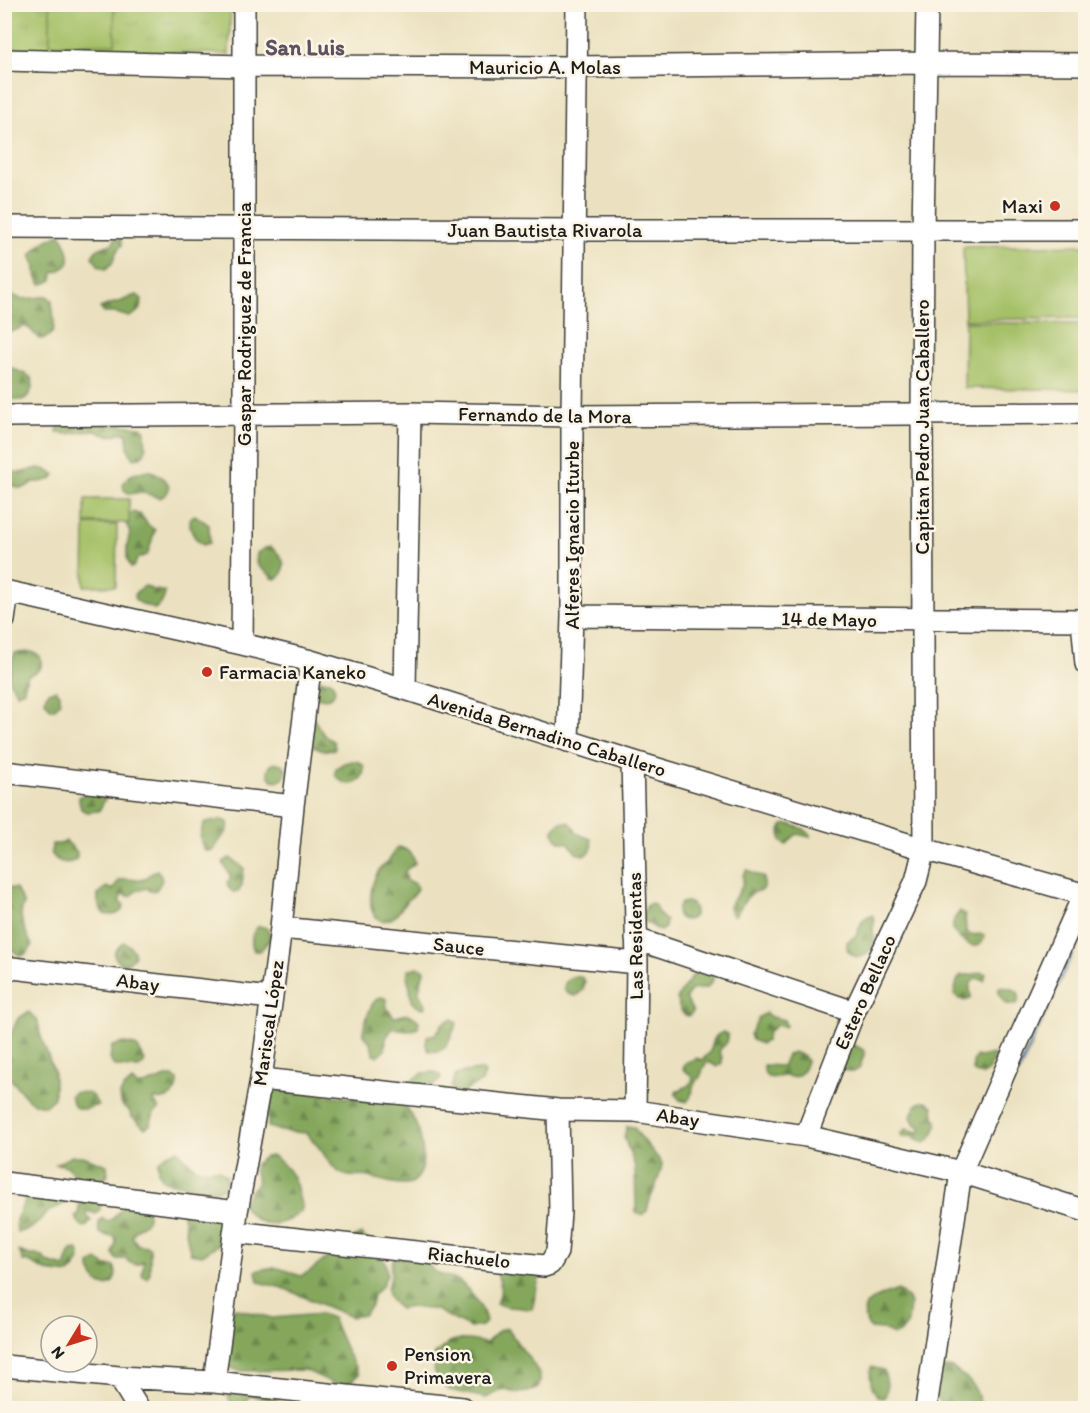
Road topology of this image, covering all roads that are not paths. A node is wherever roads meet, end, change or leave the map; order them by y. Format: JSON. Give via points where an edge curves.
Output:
{"nodes":[{"id":1,"x":244,"y":4,"type":"edge"},
{"id":2,"x":577,"y":4,"type":"edge"},
{"id":3,"x":927,"y":4,"type":"edge"},
{"id":4,"x":4,"y":60,"type":"edge"},
{"id":5,"x":927,"y":63,"type":"junction"},
{"id":6,"x":1086,"y":64,"type":"edge"},
{"id":7,"x":244,"y":66,"type":"junction"},
{"id":8,"x":577,"y":67,"type":"junction"},
{"id":9,"x":4,"y":227,"type":"edge"},
{"id":10,"x":244,"y":228,"type":"junction"},
{"id":11,"x":574,"y":230,"type":"junction"},
{"id":12,"x":1086,"y":230,"type":"edge"},
{"id":13,"x":922,"y":231,"type":"junction"},
{"id":14,"x":1086,"y":413,"type":"edge"},
{"id":15,"x":410,"y":414,"type":"junction"},
{"id":16,"x":244,"y":415,"type":"junction"},
{"id":17,"x":922,"y":415,"type":"junction"},
{"id":18,"x":4,"y":416,"type":"edge"},
{"id":19,"x":572,"y":416,"type":"junction"},
{"id":20,"x":6,"y":592,"type":"edge"},
{"id":21,"x":572,"y":616,"type":"junction"},
{"id":22,"x":4,"y":620,"type":"edge"},
{"id":23,"x":923,"y":620,"type":"junction"},
{"id":24,"x":1084,"y":620,"type":"edge"},
{"id":25,"x":242,"y":644,"type":"junction"},
{"id":26,"x":311,"y":661,"type":"junction"},
{"id":27,"x":1086,"y":664,"type":"edge"},
{"id":28,"x":405,"y":689,"type":"junction"},
{"id":29,"x":568,"y":741,"type":"junction"},
{"id":30,"x":632,"y":761,"type":"junction"},
{"id":31,"x":4,"y":772,"type":"edge"},
{"id":32,"x":293,"y":806,"type":"junction"},
{"id":33,"x":924,"y":849,"type":"junction"},
{"id":34,"x":1085,"y":894,"type":"edge"},
{"id":35,"x":281,"y":928,"type":"junction"},
{"id":36,"x":636,"y":939,"type":"junction"},
{"id":37,"x":637,"y":963,"type":"junction"},
{"id":38,"x":4,"y":967,"type":"edge"},
{"id":39,"x":271,"y":998,"type":"junction"},
{"id":40,"x":854,"y":1012,"type":"junction"},
{"id":41,"x":261,"y":1079,"type":"junction"},
{"id":42,"x":558,"y":1110,"type":"junction"},
{"id":43,"x":635,"y":1111,"type":"junction"},
{"id":44,"x":806,"y":1136,"type":"junction"},
{"id":45,"x":961,"y":1172,"type":"junction"},
{"id":46,"x":4,"y":1183,"type":"edge"},
{"id":47,"x":1086,"y":1212,"type":"edge"},
{"id":48,"x":236,"y":1222,"type":"junction"},
{"id":49,"x":4,"y":1366,"type":"edge"},
{"id":50,"x":119,"y":1377,"type":"junction"},
{"id":51,"x":214,"y":1382,"type":"junction"},
{"id":52,"x":367,"y":1404,"type":"edge"},
{"id":53,"x":138,"y":1408,"type":"edge"},
{"id":54,"x":463,"y":1408,"type":"edge"},
{"id":55,"x":926,"y":1408,"type":"edge"}],
"edges":[{"from":1,"to":7,"type":"street","name":"Gaspar Rodriguez de Francia"},
{"from":2,"to":8,"type":"street","name":"Alferes Ignacio Iturbe"},
{"from":3,"to":5,"type":"street","name":"Capitan Pedro Juan Caballero"},
{"from":4,"to":7,"type":"street","name":"Mauricio A. Molas"},
{"from":5,"to":6,"type":"street","name":"Mauricio A. Molas"},
{"from":5,"to":8,"type":"street","name":"Mauricio A. Molas"},
{"from":5,"to":13,"type":"street","name":"Capitan Pedro Juan Caballero"},
{"from":7,"to":8,"type":"street","name":"Mauricio A. Molas"},
{"from":7,"to":10,"type":"street","name":"Gaspar Rodriguez de Francia"},
{"from":8,"to":11,"type":"street","name":"Alferes Ignacio Iturbe"},
{"from":9,"to":10,"type":"street","name":"Juan Bautista Rivarola"},
{"from":10,"to":11,"type":"street","name":"Juan Bautista Rivarola"},
{"from":10,"to":16,"type":"street","name":"Gaspar Rodriguez de Francia"},
{"from":11,"to":13,"type":"street","name":"Juan Bautista Rivarola"},
{"from":11,"to":19,"type":"street","name":"Alferes Ignacio Iturbe"},
{"from":12,"to":13,"type":"street","name":"Juan Bautista Rivarola"},
{"from":13,"to":17,"type":"street","name":"Capitan Pedro Juan Caballero"},
{"from":14,"to":17,"type":"street","name":"Fernando de la Mora"},
{"from":15,"to":16,"type":"street","name":"Fernando de la Mora"},
{"from":15,"to":19,"type":"street","name":"Fernando de la Mora"},
{"from":15,"to":28,"type":"street"},
{"from":16,"to":18,"type":"street","name":"Fernando de la Mora"},
{"from":16,"to":25,"type":"street","name":"Gaspar Rodriguez de Francia"},
{"from":17,"to":19,"type":"street","name":"Fernando de la Mora"},
{"from":17,"to":23,"type":"street","name":"Capitan Pedro Juan Caballero"},
{"from":19,"to":21,"type":"street","name":"Alferes Ignacio Iturbe"},
{"from":20,"to":22,"type":"street"},
{"from":20,"to":25,"type":"street","name":"Avenida Bernadino Caballero"},
{"from":21,"to":23,"type":"street","name":"14 de Mayo"},
{"from":21,"to":29,"type":"street","name":"Alferes Ignacio Iturbe"},
{"from":23,"to":24,"type":"street","name":"14 de Mayo"},
{"from":23,"to":33,"type":"street","name":"Capitan Pedro Juan Caballero"},
{"from":24,"to":27,"type":"street"},
{"from":25,"to":26,"type":"street","name":"Avenida Bernadino Caballero"},
{"from":26,"to":28,"type":"street","name":"Avenida Bernadino Caballero"},
{"from":26,"to":32,"type":"street","name":"Mariscal López"},
{"from":28,"to":29,"type":"street","name":"Avenida Bernadino Caballero"},
{"from":29,"to":30,"type":"street","name":"Avenida Bernadino Caballero"},
{"from":30,"to":33,"type":"street","name":"Avenida Bernadino Caballero"},
{"from":30,"to":36,"type":"street","name":"Las Residentas"},
{"from":31,"to":32,"type":"street"},
{"from":32,"to":35,"type":"street","name":"Mariscal López"},
{"from":33,"to":34,"type":"street","name":"Avenida Bernadino Caballero"},
{"from":33,"to":40,"type":"street","name":"Estero Bellaco","via":[[915,881]]},
{"from":34,"to":45,"type":"street"},
{"from":35,"to":37,"type":"street","name":"Sauce"},
{"from":35,"to":39,"type":"street","name":"Mariscal López"},
{"from":36,"to":37,"type":"street","name":"Las Residentas"},
{"from":36,"to":40,"type":"street"},
{"from":37,"to":43,"type":"street","name":"Las Residentas"},
{"from":38,"to":39,"type":"street","name":"Abay"},
{"from":39,"to":41,"type":"street","name":"Mariscal López"},
{"from":40,"to":44,"type":"street","name":"Estero Bellaco"},
{"from":41,"to":42,"type":"street","name":"Abay"},
{"from":41,"to":48,"type":"street","name":"Mariscal López"},
{"from":42,"to":43,"type":"street","name":"Abay"},
{"from":42,"to":48,"type":"street","name":"Riachuelo","via":[[560,1212],[557,1252],[550,1264]]},
{"from":43,"to":44,"type":"street","name":"Abay"},
{"from":44,"to":45,"type":"street","name":"Abay"},
{"from":45,"to":47,"type":"street","name":"Abay"},
{"from":45,"to":55,"type":"street"},
{"from":46,"to":48,"type":"street","name":"Riachuelo"},
{"from":48,"to":51,"type":"street","name":"Mariscal López"},
{"from":49,"to":50,"type":"street"},
{"from":50,"to":51,"type":"street"},
{"from":50,"to":53,"type":"street"},
{"from":51,"to":52,"type":"street"},
{"from":52,"to":54,"type":"street"}]}
